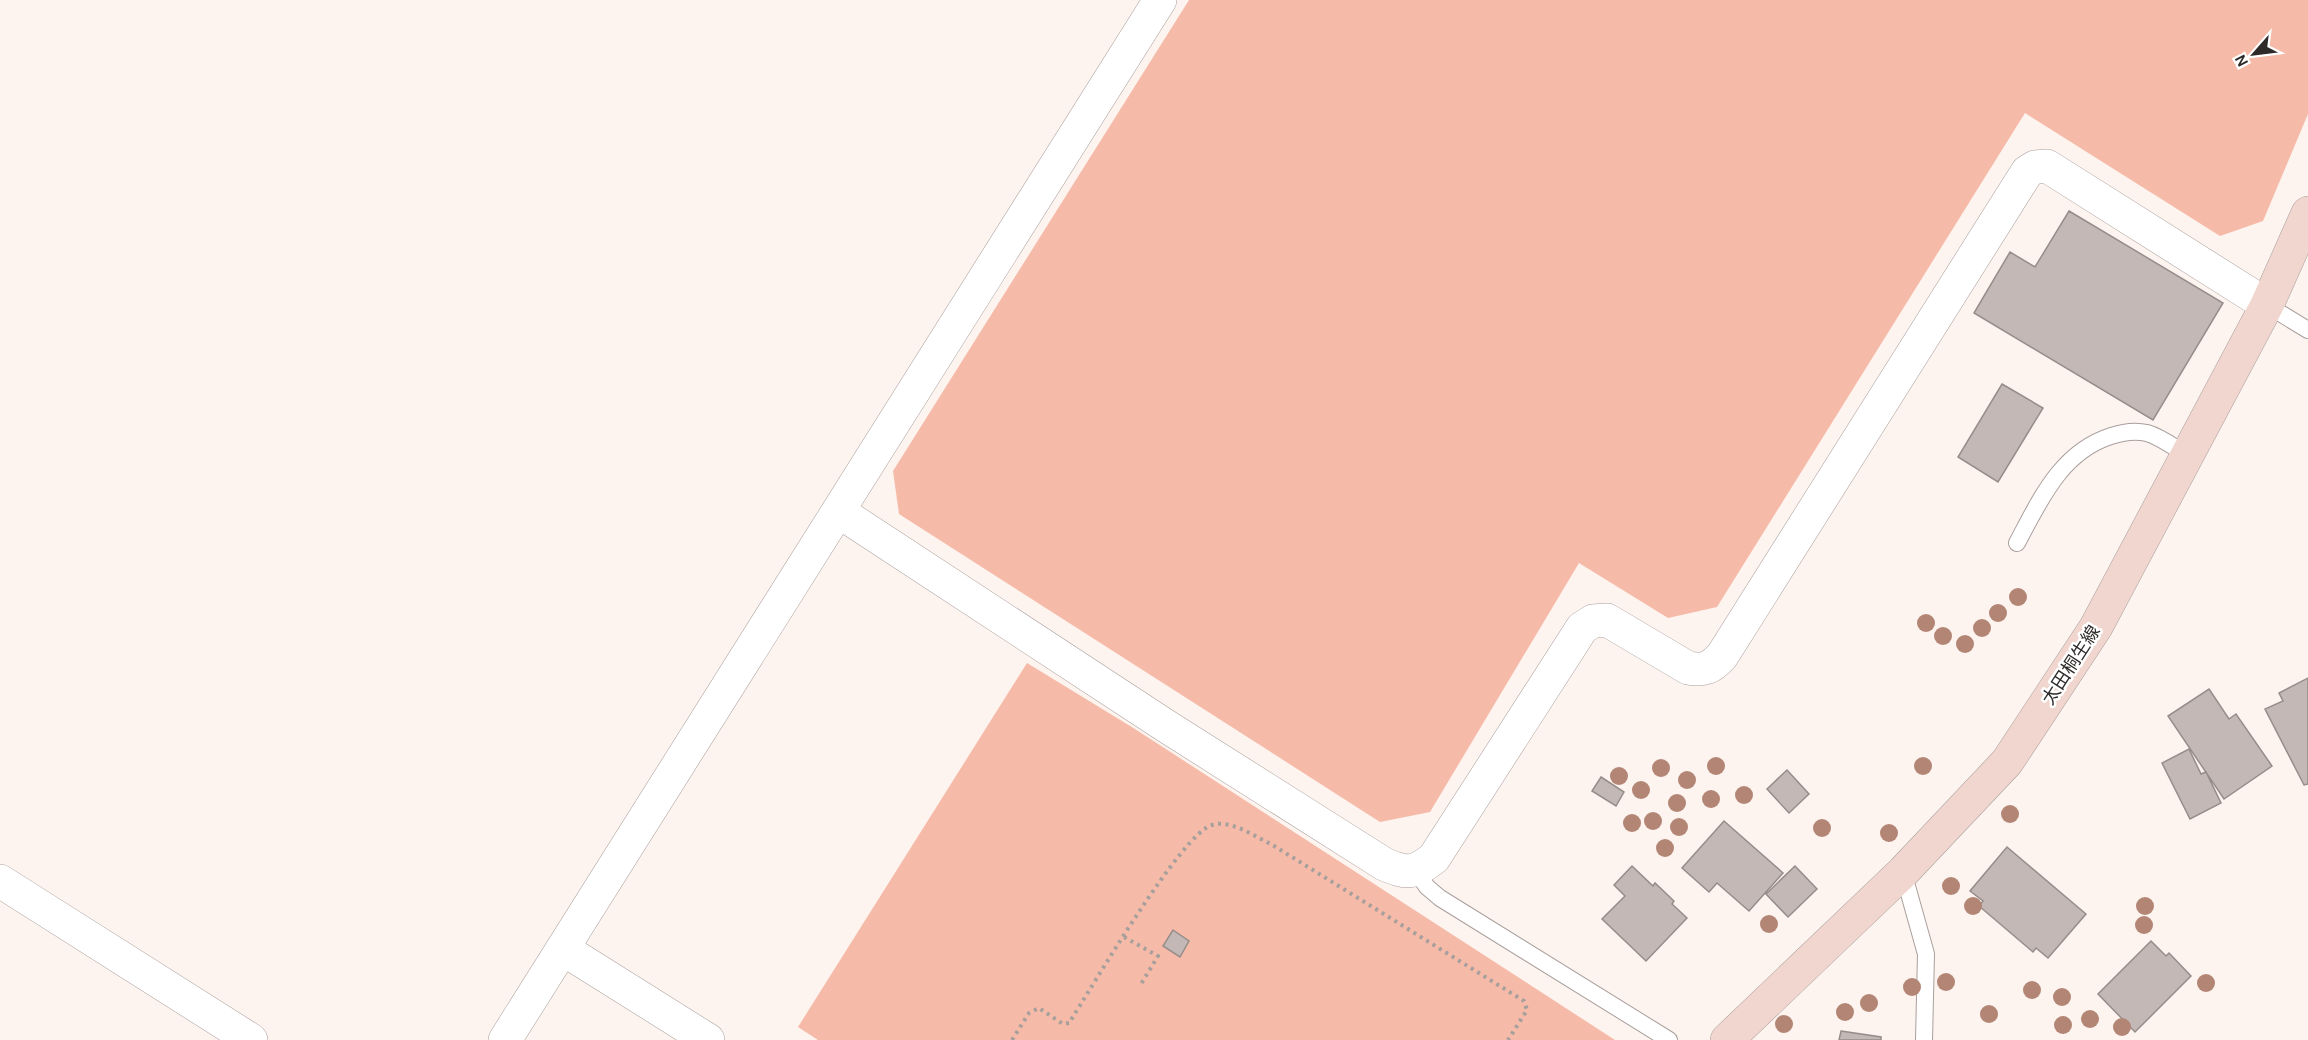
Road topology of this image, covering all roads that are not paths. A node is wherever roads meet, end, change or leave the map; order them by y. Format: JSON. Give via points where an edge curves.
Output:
{"nodes":[{"id":1,"x":1160,"y":0,"type":"edge"},
{"id":2,"x":2308,"y":213,"type":"edge"},
{"id":3,"x":2267,"y":305,"type":"junction"},
{"id":4,"x":2308,"y":330,"type":"edge"},
{"id":5,"x":2187,"y":455,"type":"junction"},
{"id":6,"x":838,"y":511,"type":"junction"},
{"id":7,"x":2017,"y":543,"type":"dead end"},
{"id":8,"x":1416,"y":872,"type":"junction"},
{"id":9,"x":1903,"y":872,"type":"junction"},
{"id":10,"x":0,"y":881,"type":"edge"},
{"id":11,"x":563,"y":949,"type":"junction"},
{"id":12,"x":251,"y":1040,"type":"edge"},
{"id":13,"x":505,"y":1040,"type":"edge"},
{"id":14,"x":708,"y":1040,"type":"edge"},
{"id":15,"x":1669,"y":1040,"type":"edge"},
{"id":16,"x":1727,"y":1040,"type":"edge"},
{"id":17,"x":1924,"y":1040,"type":"edge"}],
"edges":[{"from":1,"to":6,"type":"street"},
{"from":2,"to":3,"type":"main road","name":"太田桐生線"},
{"from":3,"to":4,"type":"lane"},
{"from":3,"to":5,"type":"main road","name":"太田桐生線"},
{"from":3,"to":8,"type":"street","via":[[2047,166],[2027,172],[1722,656],[1701,671],[1688,668],[1607,620],[1593,621],[1582,628],[1434,858]]},
{"from":5,"to":7,"type":"lane","via":[[2140,432],[2124,432],[2091,445],[2075,454],[2052,481]]},
{"from":5,"to":9,"type":"main road","name":"太田桐生線","via":[[2096,627],[2007,762]]},
{"from":6,"to":8,"type":"street","via":[[1384,864],[1398,871]]},
{"from":6,"to":11,"type":"street"},
{"from":8,"to":15,"type":"lane","via":[[1440,898]]},
{"from":9,"to":16,"type":"main road","name":"太田桐生線"},
{"from":9,"to":17,"type":"lane","via":[[1926,954]]},
{"from":10,"to":12,"type":"street"},
{"from":11,"to":13,"type":"street"},
{"from":11,"to":14,"type":"street"}]}
